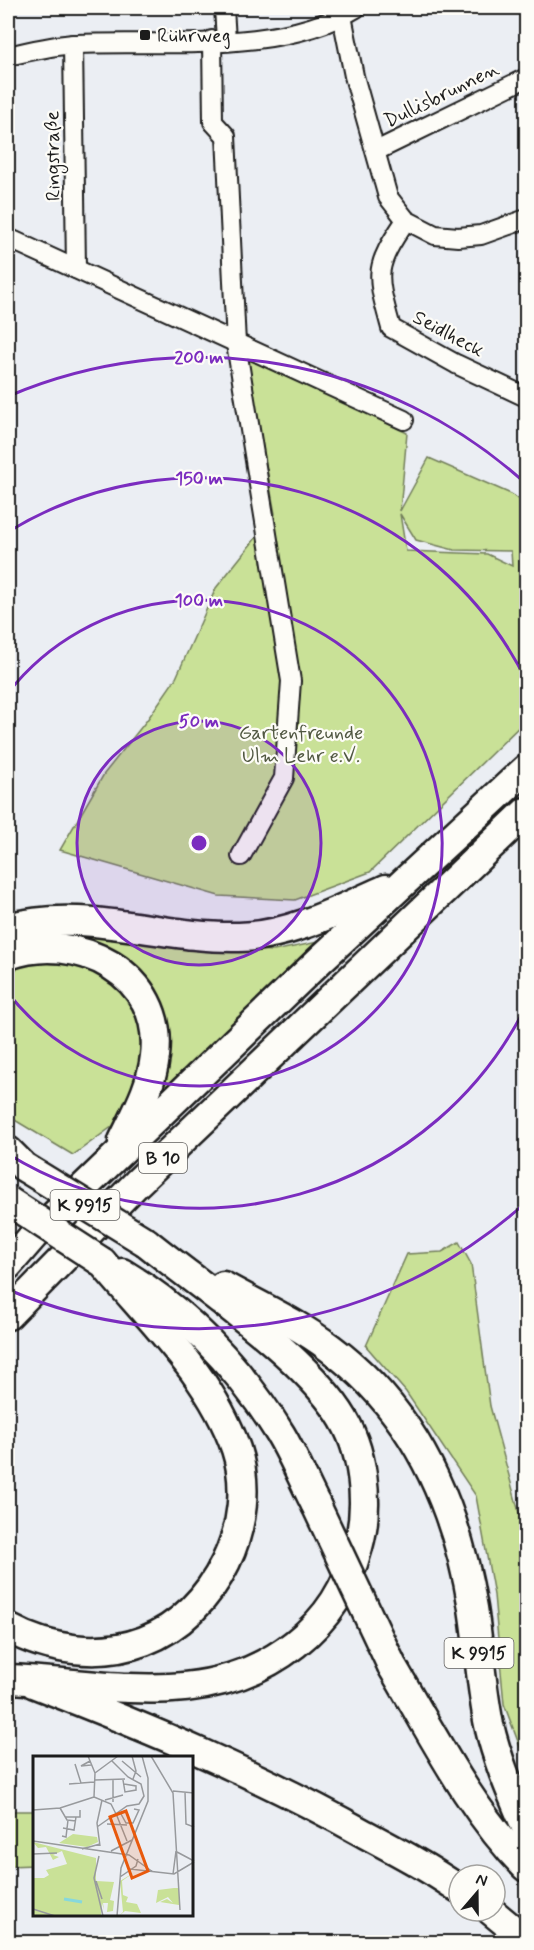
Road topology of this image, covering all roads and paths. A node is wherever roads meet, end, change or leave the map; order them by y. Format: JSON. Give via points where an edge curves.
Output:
{"nodes":[{"id":1,"x":224,"y":8,"type":"edge"},
{"id":2,"x":349,"y":12,"type":"edge"},
{"id":3,"x":219,"y":40,"type":"junction"},
{"id":4,"x":73,"y":44,"type":"junction"},
{"id":5,"x":8,"y":56,"type":"edge"},
{"id":6,"x":526,"y":78,"type":"edge"},
{"id":7,"x":376,"y":151,"type":"junction"},
{"id":8,"x":526,"y":219,"type":"edge"},
{"id":9,"x":406,"y":220,"type":"junction"},
{"id":10,"x":8,"y":238,"type":"edge"},
{"id":11,"x":76,"y":269,"type":"junction"},
{"id":12,"x":236,"y":344,"type":"junction"},
{"id":13,"x":526,"y":397,"type":"edge"},
{"id":14,"x":404,"y":420,"type":"dead end"},
{"id":15,"x":526,"y":769,"type":"edge"},
{"id":16,"x":526,"y":812,"type":"edge"},
{"id":17,"x":241,"y":856,"type":"dead end"},
{"id":18,"x":407,"y":880,"type":"junction"},
{"id":19,"x":8,"y":928,"type":"edge"},
{"id":20,"x":8,"y":955,"type":"edge"},
{"id":21,"x":13,"y":1159,"type":"edge"},
{"id":22,"x":114,"y":1159,"type":"junction"},
{"id":23,"x":8,"y":1201,"type":"edge"},
{"id":24,"x":146,"y":1242,"type":"junction"},
{"id":25,"x":8,"y":1265,"type":"edge"},
{"id":26,"x":147,"y":1301,"type":"junction"},
{"id":27,"x":8,"y":1315,"type":"edge"},
{"id":28,"x":8,"y":1628,"type":"edge"},
{"id":29,"x":15,"y":1679,"type":"edge"},
{"id":30,"x":526,"y":1827,"type":"edge"},
{"id":31,"x":526,"y":1868,"type":"edge"},
{"id":32,"x":447,"y":1882,"type":"edge"},
{"id":33,"x":505,"y":1923,"type":"edge"},
{"id":34,"x":526,"y":1940,"type":"edge"}],
"edges":[{"from":1,"to":3,"type":"street"},
{"from":2,"to":3,"type":"street","via":[[314,28],[283,35]]},
{"from":2,"to":7,"type":"street","name":"Dullisbrunnen","via":[[354,76]]},
{"from":3,"to":4,"type":"street"},
{"from":3,"to":12,"type":"street","via":[[213,122],[226,136]]},
{"from":4,"to":5,"type":"street"},
{"from":4,"to":11,"type":"street","name":"Ringstraße"},
{"from":6,"to":7,"type":"street","name":"Dullisbrunnen"},
{"from":7,"to":9,"type":"street","name":"Dullisbrunnen","via":[[388,197]]},
{"from":8,"to":9,"type":"street","name":"Dullisbrunnen","via":[[481,235],[458,237],[435,235]]},
{"from":9,"to":13,"type":"street","name":"Seidlheck","via":[[386,250],[378,279],[391,328]]},
{"from":10,"to":11,"type":"street"},
{"from":11,"to":12,"type":"street"},
{"from":12,"to":14,"type":"street"},
{"from":12,"to":17,"type":"street","via":[[291,681],[284,778]]},
{"from":15,"to":18,"type":"highway","number":"B 10"},
{"from":16,"to":27,"type":"highway","number":"B 10","via":[[137,1183]]},
{"from":18,"to":19,"type":"highway","via":[[320,918],[280,931],[240,937],[194,936],[102,921],[37,922]]},
{"from":18,"to":22,"type":"highway","number":"B 10"},
{"from":20,"to":22,"type":"highway","via":[[26,948],[54,946],[101,958],[119,970],[149,1009],[156,1055],[151,1077]]},
{"from":21,"to":24,"type":"highway","number":"K 9915","bridge":true},
{"from":22,"to":25,"type":"highway","number":"B 10"},
{"from":23,"to":26,"type":"highway","number":"K 9915","bridge":true,"via":[[102,1262]]},
{"from":24,"to":29,"type":"highway","via":[[314,1380],[340,1413],[354,1443],[363,1484],[363,1517],[353,1568],[341,1595],[315,1628],[283,1654],[253,1671],[215,1684],[172,1689]]},
{"from":24,"to":30,"type":"highway","number":"K 9915","via":[[330,1348],[380,1395],[436,1476],[461,1548],[489,1725]]},
{"from":26,"to":28,"type":"highway","via":[[204,1384],[236,1451],[242,1484],[232,1547],[218,1576],[197,1604],[145,1641],[118,1648],[58,1647],[29,1640]]},
{"from":26,"to":31,"type":"highway","bridge":true,"via":[[187,1319],[250,1389],[282,1437],[392,1666],[479,1809]]},
{"from":29,"to":32,"type":"main road","via":[[140,1725],[247,1771]]},
{"from":33,"to":34,"type":"main road"}]}
